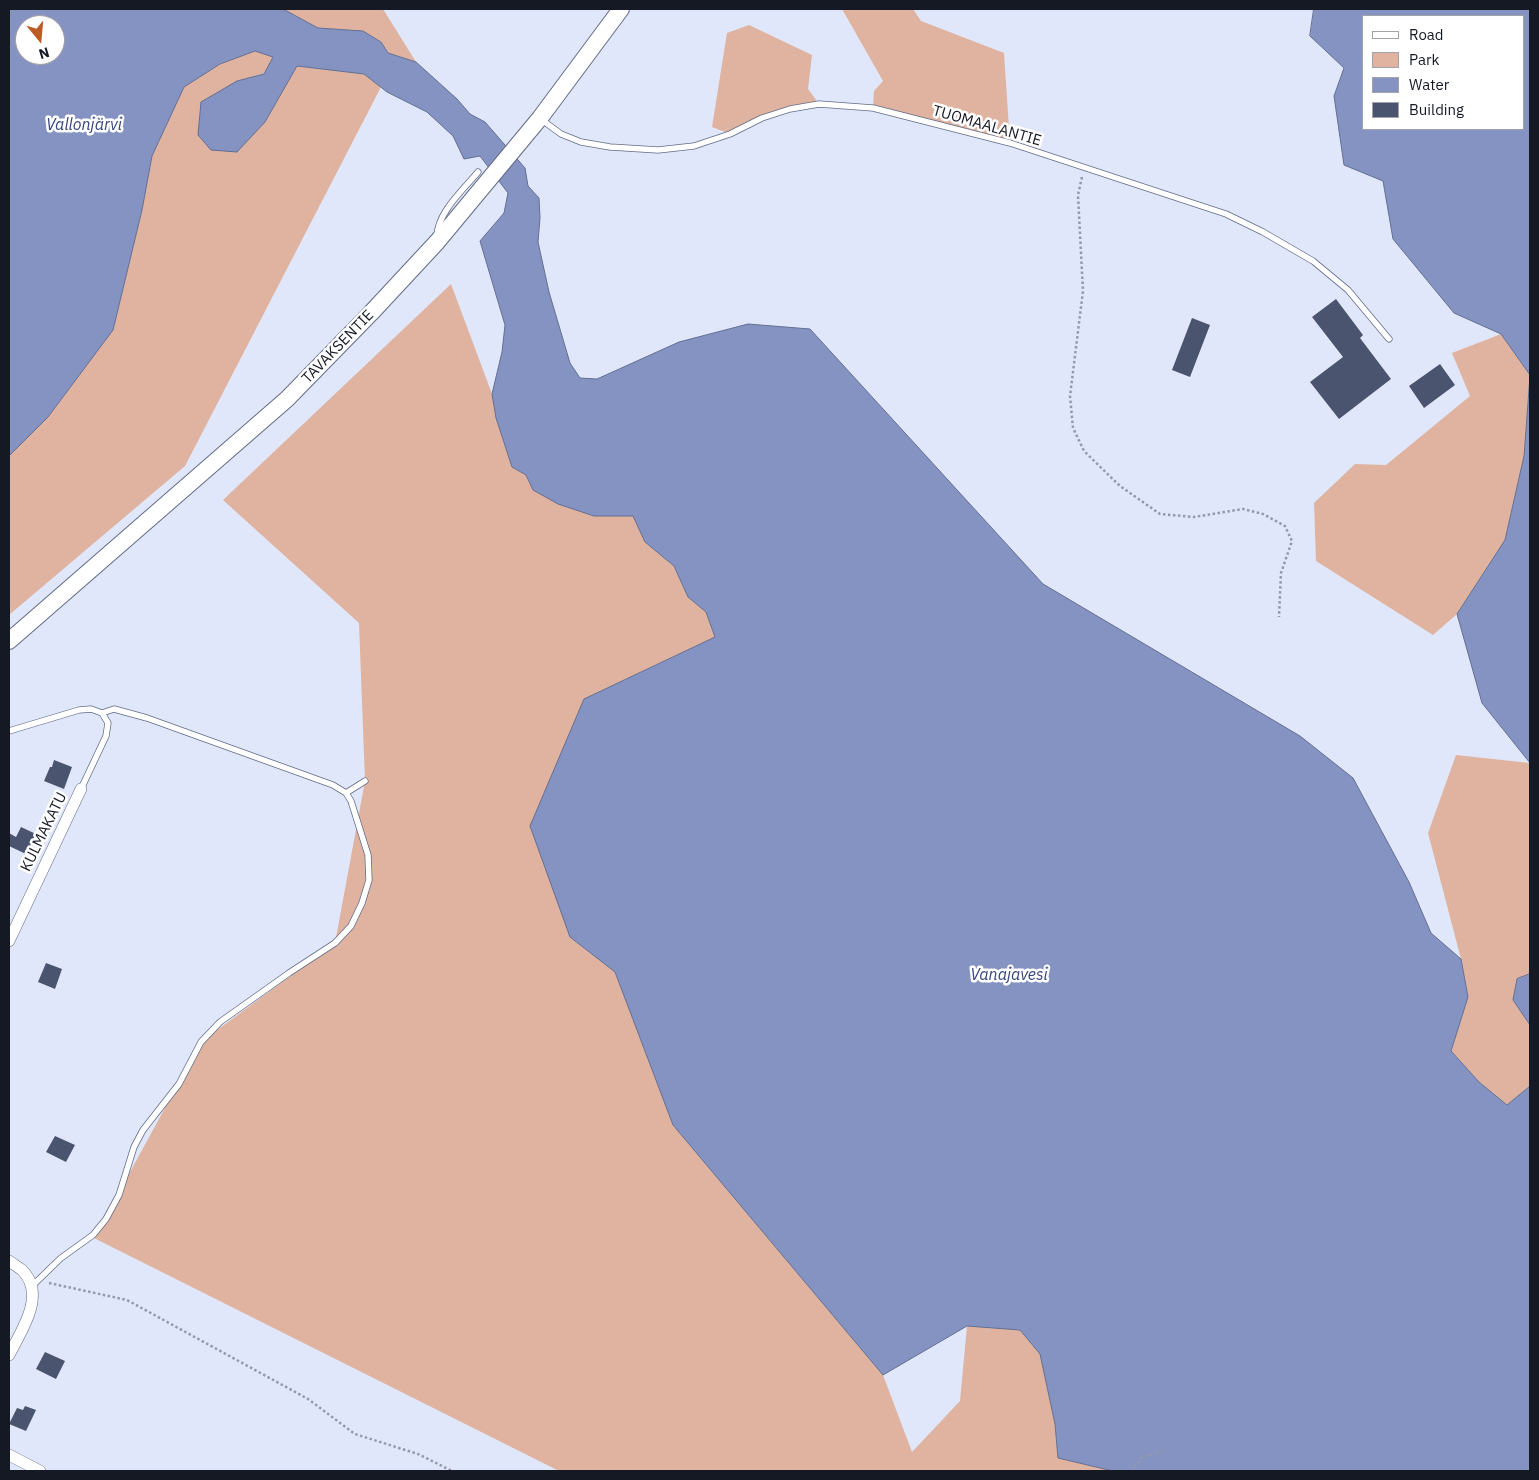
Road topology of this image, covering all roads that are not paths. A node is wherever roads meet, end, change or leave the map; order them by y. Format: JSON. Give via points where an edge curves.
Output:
{"nodes":[{"id":1,"x":621,"y":9,"type":"edge"},
{"id":2,"x":540,"y":118,"type":"junction"},
{"id":3,"x":1389,"y":339,"type":"dead end"},
{"id":4,"x":9,"y":640,"type":"edge"},
{"id":5,"x":102,"y":713,"type":"junction"},
{"id":6,"x":9,"y":731,"type":"edge"},
{"id":7,"x":365,"y":781,"type":"dead end"},
{"id":8,"x":81,"y":789,"type":"joint"},
{"id":9,"x":346,"y":793,"type":"junction"},
{"id":10,"x":9,"y":941,"type":"edge"},
{"id":11,"x":9,"y":1261,"type":"edge"},
{"id":12,"x":35,"y":1284,"type":"junction"},
{"id":13,"x":9,"y":1354,"type":"edge"},
{"id":14,"x":9,"y":1455,"type":"edge"},
{"id":15,"x":40,"y":1471,"type":"edge"}],
"edges":[{"from":1,"to":2,"type":"main road","name":"TAVAKSENTIE"},
{"from":2,"to":3,"type":"lane","name":"TUOMAALANTIE","via":[[561,134],[581,142],[658,150],[694,146],[790,109],[819,104],[846,105],[873,108],[1010,143],[1226,214],[1263,232],[1313,261],[1348,290]]},
{"from":2,"to":4,"type":"main road","name":"TAVAKSENTIE","via":[[518,144],[482,176],[437,242],[287,399]]},
{"from":5,"to":6,"type":"lane","via":[[91,709],[79,710]]},
{"from":5,"to":8,"type":"lane","via":[[108,723],[106,736]]},
{"from":5,"to":9,"type":"lane","via":[[114,709],[147,718],[333,785]]},
{"from":7,"to":9,"type":"lane"},
{"from":8,"to":10,"type":"street","name":"KULMAKATU"},
{"from":9,"to":12,"type":"lane","via":[[352,801],[368,855],[369,880],[351,926],[335,943],[220,1022],[201,1042],[179,1084],[143,1130],[134,1147],[119,1195],[106,1218],[93,1234],[61,1258]]},
{"from":11,"to":12,"type":"street"},
{"from":12,"to":13,"type":"street","via":[[27,1320]]},
{"from":14,"to":15,"type":"street"}]}
